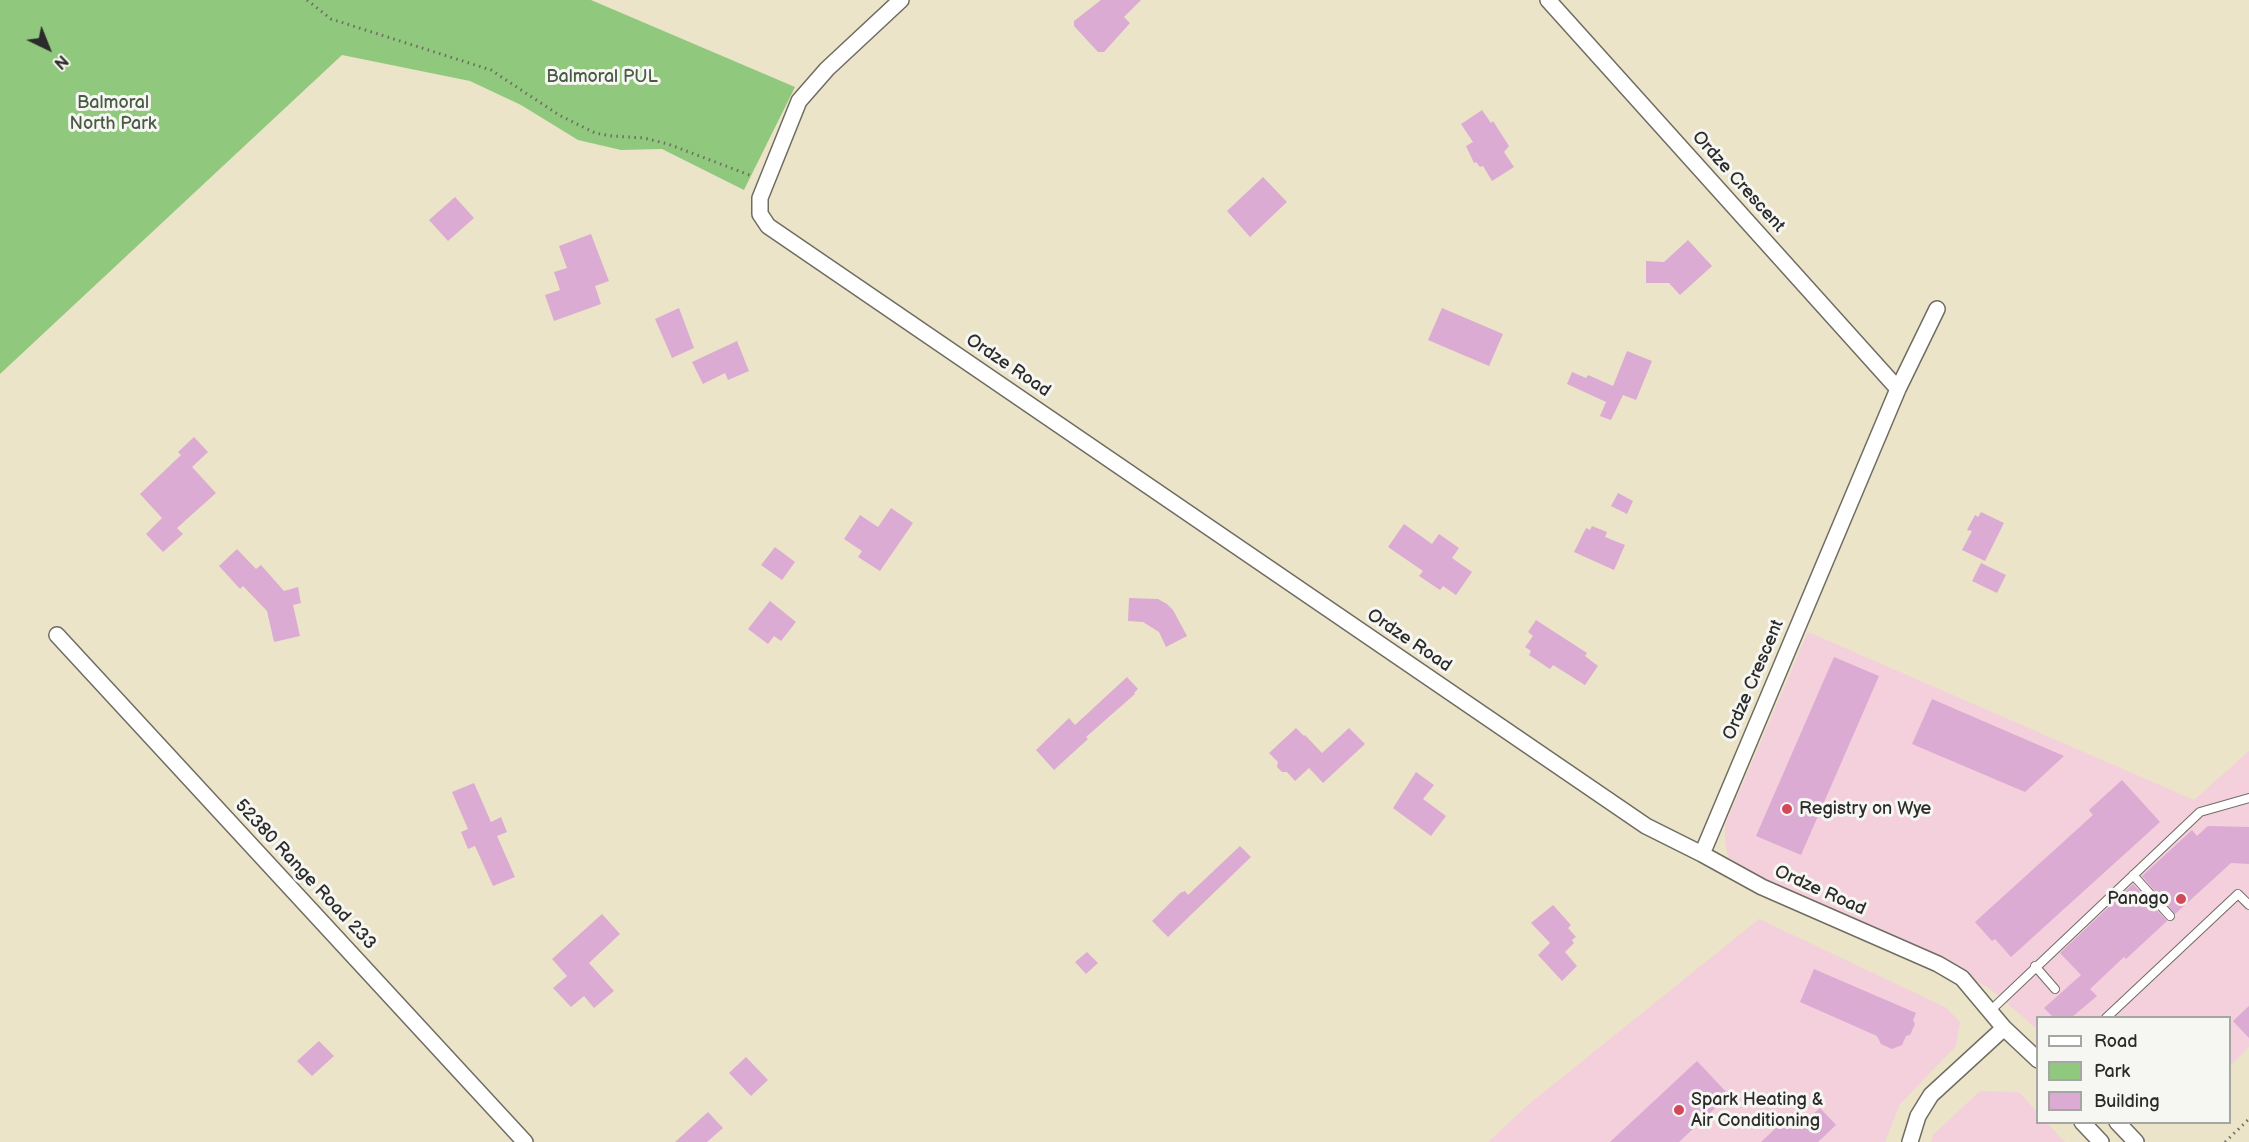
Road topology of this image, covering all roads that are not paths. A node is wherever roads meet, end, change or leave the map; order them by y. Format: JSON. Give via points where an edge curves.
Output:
{"nodes":[{"id":1,"x":901,"y":0,"type":"edge"},
{"id":2,"x":1548,"y":0,"type":"edge"},
{"id":3,"x":1937,"y":309,"type":"dead end"},
{"id":4,"x":1899,"y":389,"type":"junction"},
{"id":5,"x":57,"y":635,"type":"dead end"},
{"id":6,"x":2249,"y":798,"type":"edge"},
{"id":7,"x":1702,"y":854,"type":"junction"},
{"id":8,"x":2133,"y":875,"type":"junction"},
{"id":9,"x":2249,"y":905,"type":"edge"},
{"id":10,"x":2170,"y":916,"type":"dead end"},
{"id":11,"x":2035,"y":966,"type":"junction"},
{"id":12,"x":2055,"y":989,"type":"dead end"},
{"id":13,"x":1990,"y":1011,"type":"junction"},
{"id":14,"x":2107,"y":1016,"type":"edge"},
{"id":15,"x":2004,"y":1028,"type":"junction"},
{"id":16,"x":2036,"y":1059,"type":"edge"},
{"id":17,"x":2084,"y":1124,"type":"edge"},
{"id":18,"x":2119,"y":1124,"type":"edge"},
{"id":19,"x":525,"y":1142,"type":"edge"},
{"id":20,"x":1910,"y":1142,"type":"edge"},
{"id":21,"x":2101,"y":1142,"type":"edge"},
{"id":22,"x":2136,"y":1142,"type":"edge"}],
"edges":[{"from":1,"to":7,"type":"street","name":"Ordze Road","via":[[827,69],[799,101],[760,198],[760,214],[768,226],[1646,826]]},
{"from":2,"to":4,"type":"street","name":"Ordze Crescent"},
{"from":3,"to":4,"type":"street","name":"Ordze Crescent"},
{"from":4,"to":7,"type":"street","name":"Ordze Crescent"},
{"from":5,"to":19,"type":"street","name":"52380 Range Road 233"},
{"from":6,"to":8,"type":"lane","via":[[2200,812]]},
{"from":7,"to":13,"type":"street","name":"Ordze Road","via":[[1762,887],[1938,964],[1962,978]]},
{"from":8,"to":10,"type":"lane"},
{"from":8,"to":11,"type":"lane"},
{"from":9,"to":14,"type":"lane","via":[[2238,894]]},
{"from":11,"to":12,"type":"lane"},
{"from":11,"to":13,"type":"lane"},
{"from":13,"to":15,"type":"street","name":"Ordze Road"},
{"from":15,"to":16,"type":"street","name":"Ordze Road"},
{"from":15,"to":20,"type":"street","via":[[1931,1095],[1918,1116]]},
{"from":17,"to":21,"type":"street"},
{"from":18,"to":22,"type":"street"}]}
